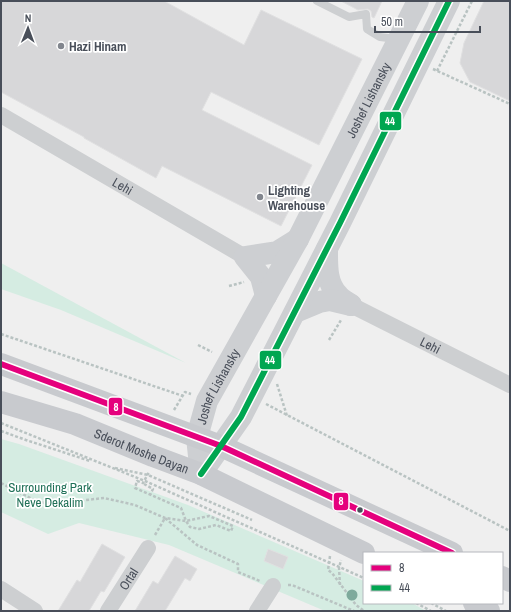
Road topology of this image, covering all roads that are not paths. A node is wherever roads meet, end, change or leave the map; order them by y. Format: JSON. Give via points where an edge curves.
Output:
{"nodes":[{"id":1,"x":317,"y":1,"type":"edge"},
{"id":2,"x":418,"y":1,"type":"edge"},
{"id":3,"x":449,"y":1,"type":"edge"},
{"id":4,"x":399,"y":39,"type":"junction"},
{"id":5,"x":1,"y":115,"type":"edge"},
{"id":6,"x":298,"y":239,"type":"junction"},
{"id":7,"x":327,"y":247,"type":"junction"},
{"id":8,"x":245,"y":257,"type":"junction"},
{"id":9,"x":266,"y":296,"type":"junction"},
{"id":10,"x":351,"y":304,"type":"junction"},
{"id":11,"x":295,"y":312,"type":"junction"},
{"id":12,"x":1,"y":364,"type":"edge"},
{"id":13,"x":510,"y":385,"type":"edge"},
{"id":14,"x":1,"y":402,"type":"edge"},
{"id":15,"x":197,"y":437,"type":"junction"},
{"id":16,"x":221,"y":446,"type":"junction"},
{"id":17,"x":201,"y":474,"type":"junction"},
{"id":18,"x":148,"y":548,"type":"road end"},
{"id":19,"x":450,"y":552,"type":"edge"},
{"id":20,"x":363,"y":553,"type":"edge"},
{"id":21,"x":273,"y":586,"type":"road end"},
{"id":22,"x":1,"y":589,"type":"edge"},
{"id":23,"x":476,"y":604,"type":"edge"},
{"id":24,"x":35,"y":611,"type":"edge"},
{"id":25,"x":108,"y":611,"type":"edge"},
{"id":26,"x":257,"y":611,"type":"edge"},
{"id":27,"x":489,"y":611,"type":"edge"}],
"edges":[{"from":1,"to":4,"type":"lane","via":[[349,18],[366,14],[367,30],[380,37]]},
{"from":2,"to":4,"type":"main road","name":"Joshef Lishansky"},
{"from":3,"to":7,"type":"main road","via":[[428,67]]},
{"from":4,"to":6,"type":"main road","name":"Joshef Lishansky"},
{"from":5,"to":8,"type":"street","name":"Lehi"},
{"from":6,"to":8,"type":"main road","via":[[277,252]]},
{"from":6,"to":9,"type":"main road","name":"Joshef Lishansky"},
{"from":7,"to":10,"type":"main road","via":[[330,283],[337,295]]},
{"from":7,"to":11,"type":"main road"},
{"from":8,"to":9,"type":"main road","via":[[261,277]]},
{"from":9,"to":15,"type":"main road","name":"Joshef Lishansky","via":[[207,401]]},
{"from":10,"to":11,"type":"main road","via":[[330,300]]},
{"from":10,"to":13,"type":"street","name":"Lehi"},
{"from":11,"to":16,"type":"main road","via":[[241,417]]},
{"from":12,"to":15,"type":"main road"},
{"from":14,"to":17,"type":"main road","name":"Sderot Moshe Dayan","via":[[75,424]]},
{"from":15,"to":16,"type":"main road"},
{"from":15,"to":17,"type":"main road","name":"Joshef Lishansky"},
{"from":16,"to":17,"type":"main road"},
{"from":16,"to":19,"type":"main road"},
{"from":17,"to":20,"type":"main road","name":"Sderot Moshe Dayan"},
{"from":18,"to":25,"type":"street","name":"Ortal"},
{"from":21,"to":26,"type":"street"},
{"from":22,"to":24,"type":"street"},
{"from":23,"to":27,"type":"main road"}]}
